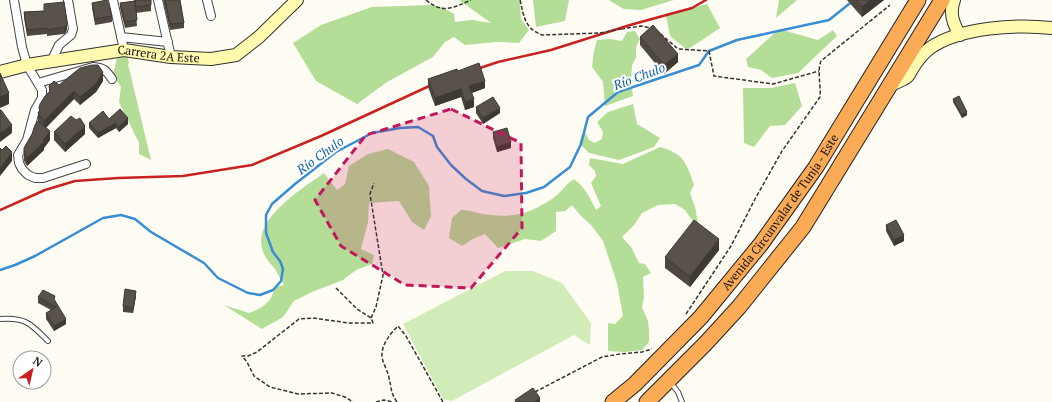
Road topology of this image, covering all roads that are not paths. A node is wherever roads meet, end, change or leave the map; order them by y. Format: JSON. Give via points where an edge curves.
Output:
{"nodes":[{"id":1,"x":14,"y":0,"type":"edge"},
{"id":2,"x":68,"y":0,"type":"edge"},
{"id":3,"x":113,"y":0,"type":"edge"},
{"id":4,"x":158,"y":0,"type":"edge"},
{"id":5,"x":207,"y":0,"type":"edge"},
{"id":6,"x":918,"y":0,"type":"edge"},
{"id":7,"x":942,"y":0,"type":"edge"},
{"id":8,"x":954,"y":0,"type":"edge"},
{"id":9,"x":291,"y":2,"type":"edge"},
{"id":10,"x":210,"y":16,"type":"dead end"},
{"id":11,"x":1052,"y":28,"type":"edge"},
{"id":12,"x":960,"y":35,"type":"junction"},
{"id":13,"x":121,"y":37,"type":"junction"},
{"id":14,"x":168,"y":42,"type":"junction"},
{"id":15,"x":124,"y":50,"type":"junction"},
{"id":16,"x":171,"y":57,"type":"junction"},
{"id":17,"x":51,"y":62,"type":"junction"},
{"id":18,"x":27,"y":65,"type":"junction"},
{"id":19,"x":0,"y":72,"type":"edge"},
{"id":20,"x":112,"y":79,"type":"dead end"},
{"id":21,"x":38,"y":83,"type":"junction"},
{"id":22,"x":890,"y":85,"type":"junction"},
{"id":23,"x":86,"y":164,"type":"dead end"},
{"id":24,"x":0,"y":318,"type":"edge"},
{"id":25,"x":48,"y":341,"type":"dead end"},
{"id":26,"x":669,"y":381,"type":"junction"},
{"id":27,"x":613,"y":402,"type":"edge"},
{"id":28,"x":647,"y":402,"type":"edge"},
{"id":29,"x":682,"y":402,"type":"edge"}],
"edges":[{"from":1,"to":18,"type":"street"},
{"from":2,"to":17,"type":"street","via":[[73,29],[59,45]]},
{"from":3,"to":13,"type":"street"},
{"from":4,"to":14,"type":"street"},
{"from":5,"to":10,"type":"street"},
{"from":6,"to":27,"type":"highway","name":"Avenida Circunvalar de Tunja - Este","via":[[816,167],[761,244],[701,317]]},
{"from":7,"to":22,"type":"highway","name":"Avenida Circunvalar de Tunja - Este"},
{"from":8,"to":12,"type":"street","via":[[952,14]]},
{"from":9,"to":16,"type":"street","name":"Carrera 2A Este","via":[[259,37],[236,55],[211,59]]},
{"from":11,"to":12,"type":"street","via":[[1013,26]]},
{"from":12,"to":22,"type":"street","via":[[929,49],[919,58],[907,77]]},
{"from":13,"to":14,"type":"street"},
{"from":13,"to":15,"type":"street"},
{"from":14,"to":16,"type":"street"},
{"from":15,"to":16,"type":"street","name":"Carrera 2A Este"},
{"from":15,"to":17,"type":"street","name":"Carrera 2A Este"},
{"from":17,"to":18,"type":"street","name":"Carrera 2A Este"},
{"from":18,"to":19,"type":"street","name":"Carrera 2A Este"},
{"from":18,"to":21,"type":"street"},
{"from":20,"to":21,"type":"street","via":[[106,70],[93,68]]},
{"from":21,"to":23,"type":"street","via":[[42,90],[42,98],[35,110],[27,140],[18,155],[22,169],[28,175],[43,178]]},
{"from":22,"to":26,"type":"highway","name":"Avenida Circunvalar de Tunja - Este","via":[[803,227],[739,306]]},
{"from":24,"to":25,"type":"lane","via":[[28,322]]},
{"from":26,"to":28,"type":"highway","name":"Avenida Circunvalar de Tunja - Este"},
{"from":26,"to":29,"type":"lane"}]}
